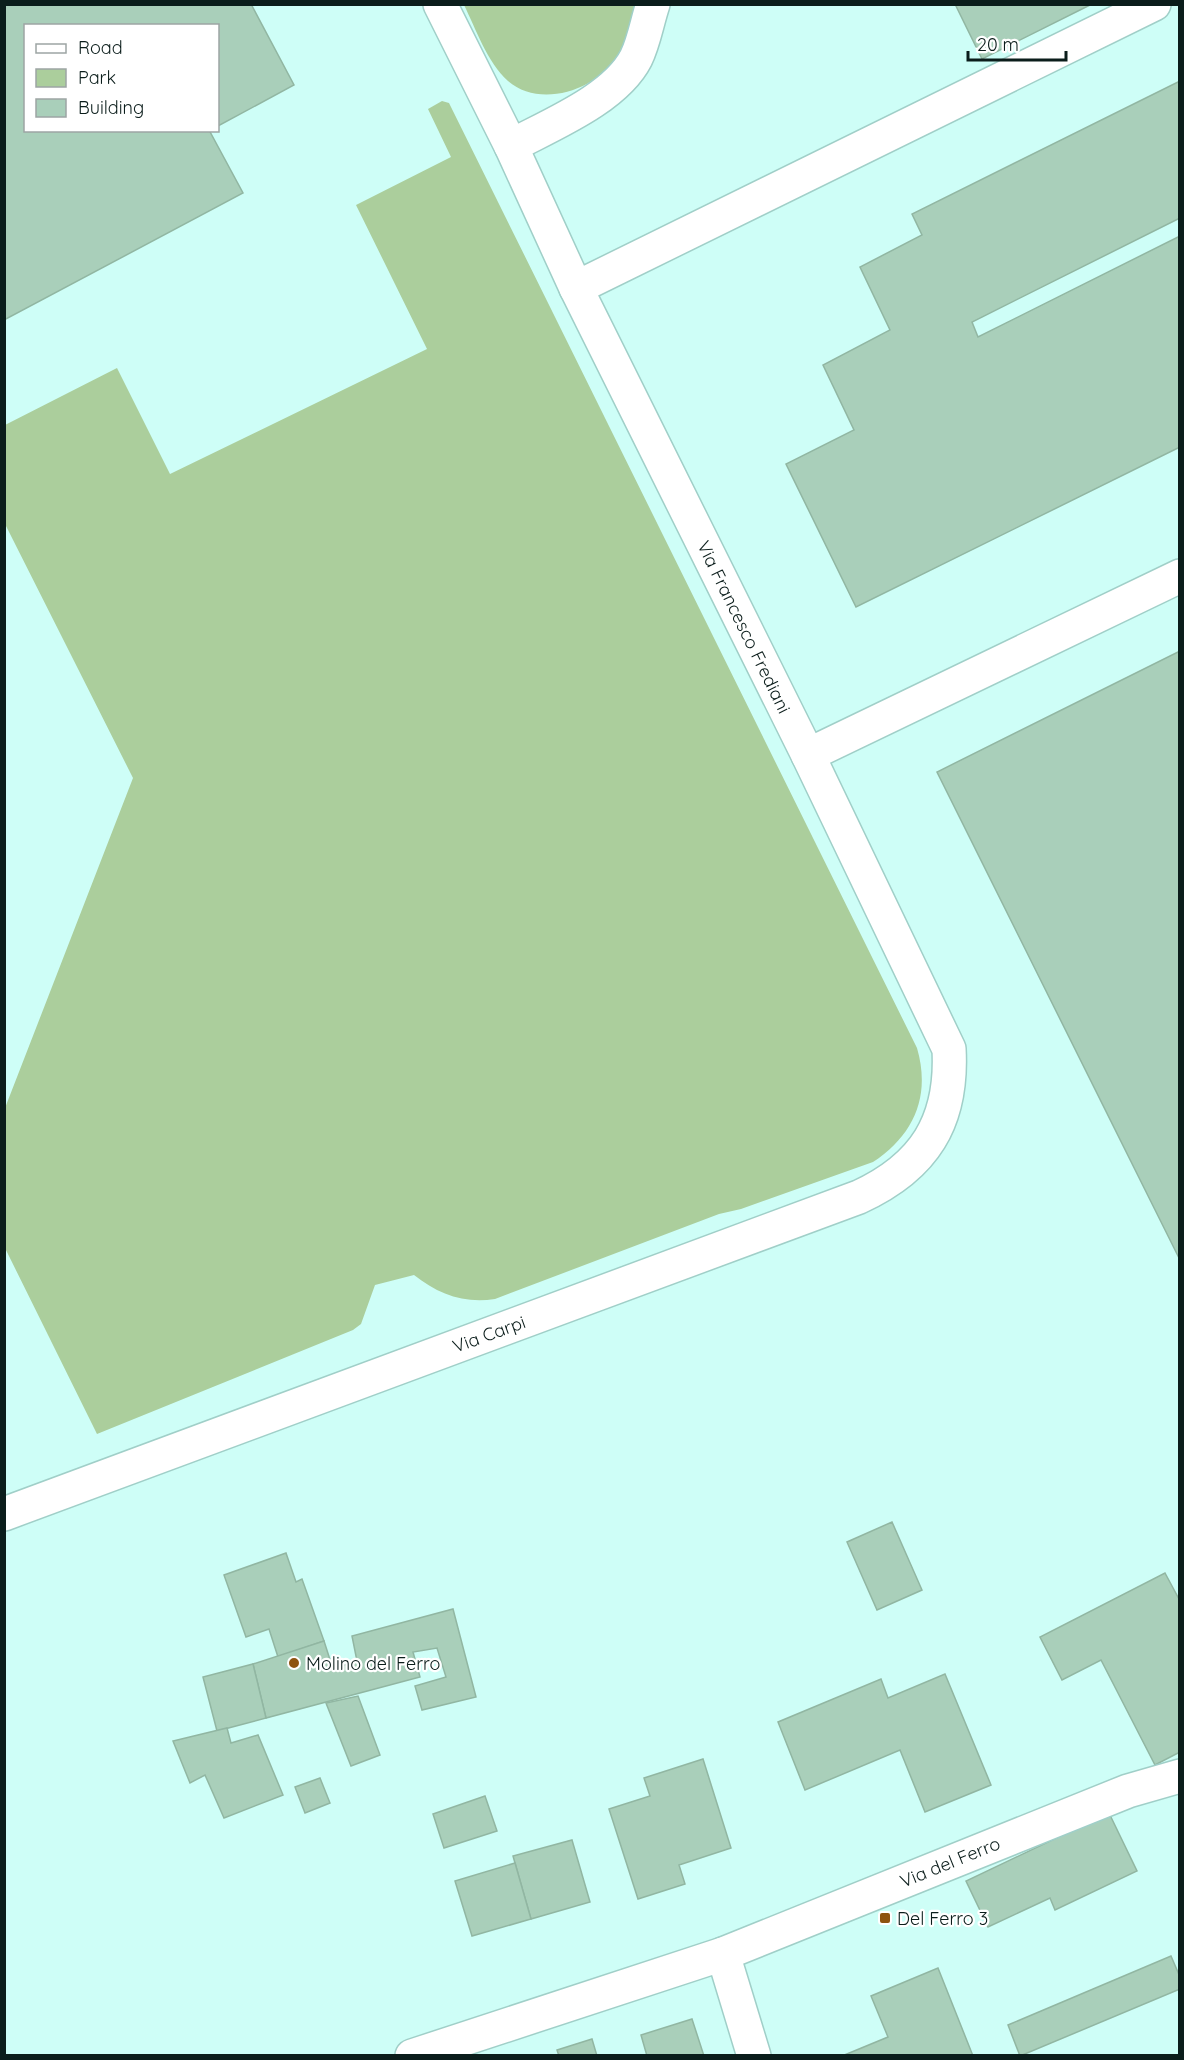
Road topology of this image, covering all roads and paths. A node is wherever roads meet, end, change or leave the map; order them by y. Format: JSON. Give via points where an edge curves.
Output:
{"nodes":[{"id":1,"x":440,"y":4,"type":"edge"},
{"id":2,"x":653,"y":4,"type":"edge"},
{"id":3,"x":1154,"y":4,"type":"edge"},
{"id":4,"x":511,"y":146,"type":"junction"},
{"id":5,"x":576,"y":288,"type":"junction"},
{"id":6,"x":1179,"y":576,"type":"edge"},
{"id":7,"x":808,"y":755,"type":"junction"},
{"id":8,"x":942,"y":1113,"type":"joint"},
{"id":9,"x":4,"y":1514,"type":"edge"},
{"id":10,"x":1179,"y":1776,"type":"edge"},
{"id":11,"x":723,"y":1954,"type":"junction"},
{"id":12,"x":412,"y":2055,"type":"edge"},
{"id":13,"x":754,"y":2055,"type":"edge"}],
"edges":[{"from":1,"to":4,"type":"street","name":"Via Francesco Frediani"},
{"from":2,"to":4,"type":"street","via":[[636,58],[623,75],[590,103]]},
{"from":3,"to":5,"type":"street"},
{"from":4,"to":5,"type":"street","name":"Via Francesco Frediani"},
{"from":5,"to":7,"type":"street","name":"Via Francesco Frediani"},
{"from":6,"to":7,"type":"street"},
{"from":7,"to":8,"type":"street","name":"Via Francesco Frediani","via":[[949,1049],[950,1069]]},
{"from":8,"to":9,"type":"street","name":"Via Carpi","via":[[930,1139],[911,1165],[885,1185],[859,1197]]},
{"from":10,"to":11,"type":"street","name":"Via del Ferro","via":[[1128,1791]]},
{"from":11,"to":12,"type":"street","name":"Via del Ferro"},
{"from":11,"to":13,"type":"street"}]}
